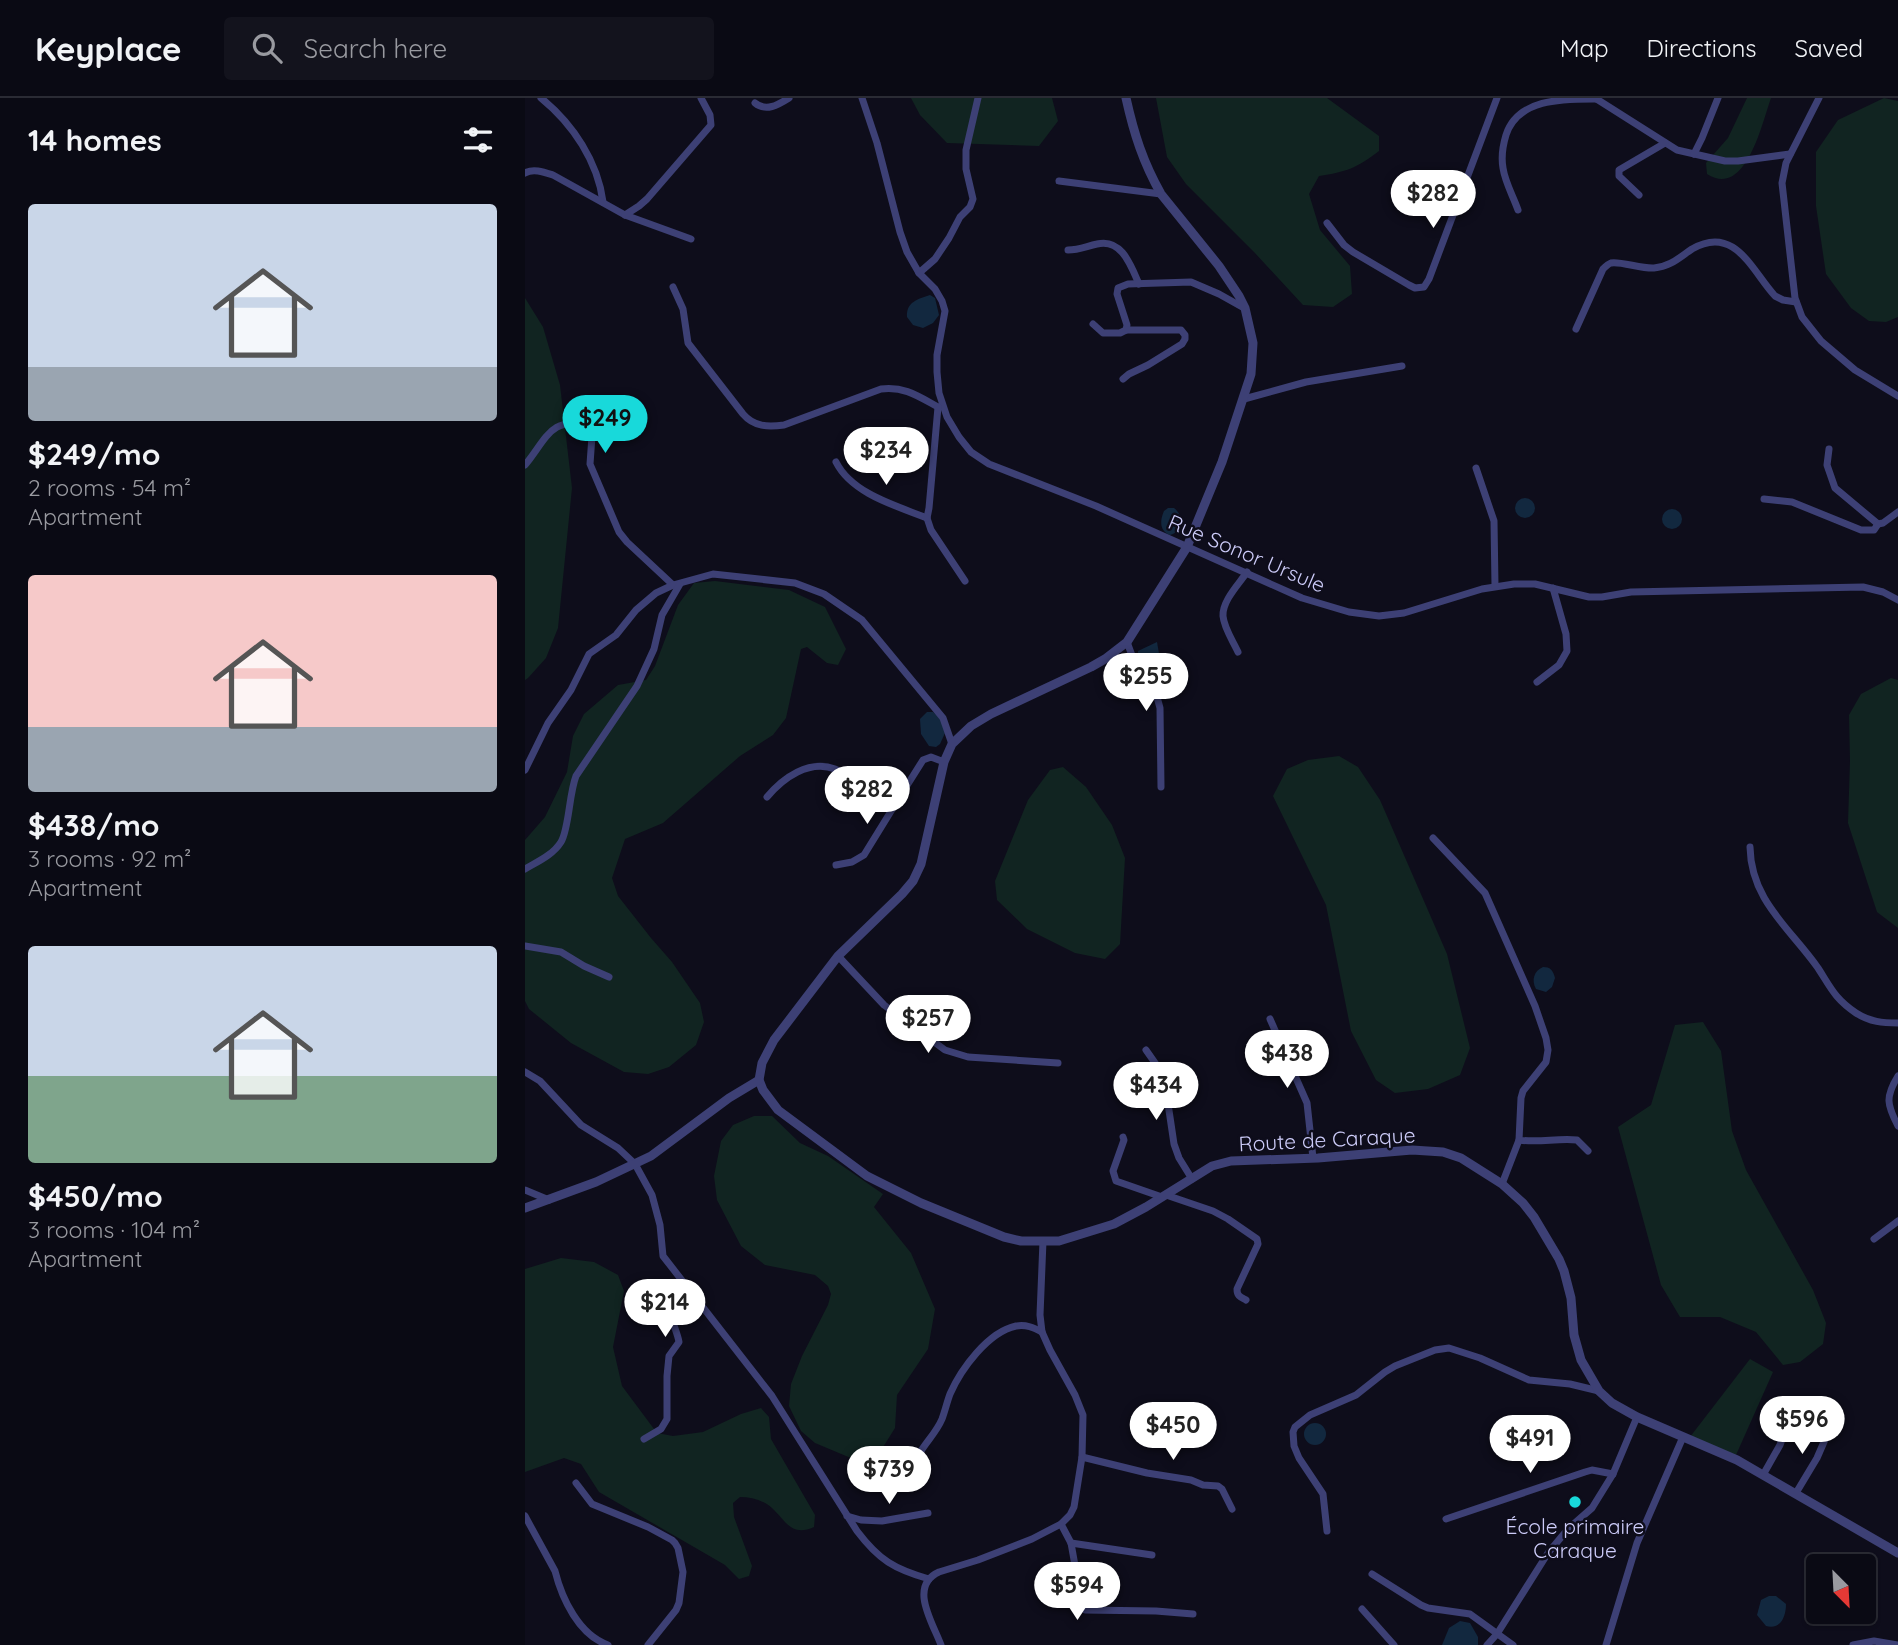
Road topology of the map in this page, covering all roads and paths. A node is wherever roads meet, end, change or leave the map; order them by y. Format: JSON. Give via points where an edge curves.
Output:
{"nodes":[{"id":1,"x":541,"y":98,"type":"edge"},
{"id":2,"x":701,"y":98,"type":"edge"},
{"id":3,"x":789,"y":98,"type":"edge"},
{"id":4,"x":862,"y":98,"type":"edge"},
{"id":5,"x":978,"y":98,"type":"edge"},
{"id":6,"x":1126,"y":98,"type":"edge"},
{"id":7,"x":1497,"y":98,"type":"edge"},
{"id":8,"x":1595,"y":98,"type":"edge"},
{"id":9,"x":1718,"y":98,"type":"edge"},
{"id":10,"x":1819,"y":98,"type":"edge"},
{"id":11,"x":755,"y":103,"type":"dead end"},
{"id":12,"x":1665,"y":143,"type":"junction"},
{"id":13,"x":1790,"y":154,"type":"junction"},
{"id":14,"x":1694,"y":155,"type":"junction"},
{"id":15,"x":525,"y":173,"type":"edge"},
{"id":16,"x":1059,"y":181,"type":"dead end"},
{"id":17,"x":1161,"y":194,"type":"junction"},
{"id":18,"x":1639,"y":195,"type":"dead end"},
{"id":19,"x":603,"y":202,"type":"junction"},
{"id":20,"x":1518,"y":209,"type":"dead end"},
{"id":21,"x":625,"y":215,"type":"junction"},
{"id":22,"x":1327,"y":223,"type":"dead end"},
{"id":23,"x":691,"y":239,"type":"dead end"},
{"id":24,"x":1068,"y":250,"type":"dead end"},
{"id":25,"x":919,"y":273,"type":"junction"},
{"id":26,"x":1139,"y":284,"type":"junction"},
{"id":27,"x":673,"y":288,"type":"dead end"},
{"id":28,"x":1796,"y":302,"type":"junction"},
{"id":29,"x":1245,"y":308,"type":"junction"},
{"id":30,"x":1093,"y":324,"type":"dead end"},
{"id":31,"x":1576,"y":329,"type":"dead end"},
{"id":32,"x":1126,"y":330,"type":"junction"},
{"id":33,"x":1402,"y":366,"type":"dead end"},
{"id":34,"x":1123,"y":379,"type":"dead end"},
{"id":35,"x":1898,"y":396,"type":"edge"},
{"id":36,"x":1244,"y":399,"type":"junction"},
{"id":37,"x":940,"y":406,"type":"junction"},
{"id":38,"x":1829,"y":449,"type":"dead end"},
{"id":39,"x":836,"y":462,"type":"dead end"},
{"id":40,"x":525,"y":465,"type":"edge"},
{"id":41,"x":1476,"y":468,"type":"dead end"},
{"id":42,"x":1764,"y":499,"type":"dead end"},
{"id":43,"x":1898,"y":513,"type":"edge"},
{"id":44,"x":927,"y":518,"type":"junction"},
{"id":45,"x":1878,"y":524,"type":"junction"},
{"id":46,"x":1187,"y":547,"type":"junction"},
{"id":47,"x":1247,"y":572,"type":"junction"},
{"id":48,"x":965,"y":581,"type":"dead end"},
{"id":49,"x":677,"y":584,"type":"junction"},
{"id":50,"x":1495,"y":586,"type":"junction"},
{"id":51,"x":1553,"y":589,"type":"junction"},
{"id":52,"x":1898,"y":600,"type":"edge"},
{"id":53,"x":1127,"y":642,"type":"junction"},
{"id":54,"x":1238,"y":652,"type":"dead end"},
{"id":55,"x":1537,"y":682,"type":"dead end"},
{"id":56,"x":952,"y":744,"type":"junction"},
{"id":57,"x":944,"y":762,"type":"junction"},
{"id":58,"x":525,"y":770,"type":"edge"},
{"id":59,"x":1161,"y":787,"type":"dead end"},
{"id":60,"x":901,"y":795,"type":"junction"},
{"id":61,"x":767,"y":797,"type":"dead end"},
{"id":62,"x":1433,"y":838,"type":"dead end"},
{"id":63,"x":1750,"y":847,"type":"dead end"},
{"id":64,"x":836,"y":865,"type":"dead end"},
{"id":65,"x":525,"y":869,"type":"edge"},
{"id":66,"x":525,"y":946,"type":"edge"},
{"id":67,"x":838,"y":956,"type":"junction"},
{"id":68,"x":609,"y":977,"type":"dead end"},
{"id":69,"x":1271,"y":1019,"type":"dead end"},
{"id":70,"x":1898,"y":1023,"type":"edge"},
{"id":71,"x":1146,"y":1051,"type":"dead end"},
{"id":72,"x":1058,"y":1063,"type":"dead end"},
{"id":73,"x":525,"y":1072,"type":"edge"},
{"id":74,"x":1898,"y":1076,"type":"edge"},
{"id":75,"x":759,"y":1080,"type":"junction"},
{"id":76,"x":1898,"y":1126,"type":"edge"},
{"id":77,"x":1123,"y":1137,"type":"dead end"},
{"id":78,"x":1519,"y":1140,"type":"junction"},
{"id":79,"x":1588,"y":1151,"type":"dead end"},
{"id":80,"x":1313,"y":1158,"type":"junction"},
{"id":81,"x":635,"y":1164,"type":"junction"},
{"id":82,"x":1192,"y":1179,"type":"junction"},
{"id":83,"x":1501,"y":1184,"type":"junction"},
{"id":84,"x":525,"y":1190,"type":"edge"},
{"id":85,"x":1164,"y":1196,"type":"junction"},
{"id":86,"x":549,"y":1200,"type":"junction"},
{"id":87,"x":525,"y":1208,"type":"edge"},
{"id":88,"x":1898,"y":1221,"type":"edge"},
{"id":89,"x":1874,"y":1239,"type":"dead end"},
{"id":90,"x":1043,"y":1241,"type":"junction"},
{"id":91,"x":685,"y":1284,"type":"junction"},
{"id":92,"x":1246,"y":1300,"type":"dead end"},
{"id":93,"x":1042,"y":1332,"type":"junction"},
{"id":94,"x":1599,"y":1391,"type":"junction"},
{"id":95,"x":1793,"y":1408,"type":"dead end"},
{"id":96,"x":1637,"y":1417,"type":"junction"},
{"id":97,"x":1830,"y":1428,"type":"dead end"},
{"id":98,"x":1683,"y":1437,"type":"junction"},
{"id":99,"x":644,"y":1439,"type":"dead end"},
{"id":100,"x":1082,"y":1457,"type":"junction"},
{"id":101,"x":1613,"y":1474,"type":"junction"},
{"id":102,"x":910,"y":1475,"type":"dead end"},
{"id":103,"x":1763,"y":1475,"type":"junction"},
{"id":104,"x":576,"y":1483,"type":"dead end"},
{"id":105,"x":1796,"y":1493,"type":"junction"},
{"id":106,"x":1232,"y":1509,"type":"dead end"},
{"id":107,"x":929,"y":1513,"type":"dead end"},
{"id":108,"x":525,"y":1516,"type":"edge"},
{"id":109,"x":847,"y":1516,"type":"junction"},
{"id":110,"x":1446,"y":1519,"type":"dead end"},
{"id":111,"x":1061,"y":1524,"type":"junction"},
{"id":112,"x":1327,"y":1531,"type":"dead end"},
{"id":113,"x":1071,"y":1543,"type":"junction"},
{"id":114,"x":1898,"y":1553,"type":"edge"},
{"id":115,"x":1152,"y":1555,"type":"dead end"},
{"id":116,"x":1372,"y":1574,"type":"dead end"},
{"id":117,"x":929,"y":1579,"type":"junction"},
{"id":118,"x":1361,"y":1609,"type":"dead end"},
{"id":119,"x":1193,"y":1614,"type":"dead end"},
{"id":120,"x":1497,"y":1634,"type":"junction"},
{"id":121,"x":608,"y":1645,"type":"edge"},
{"id":122,"x":648,"y":1645,"type":"edge"},
{"id":123,"x":941,"y":1645,"type":"edge"},
{"id":124,"x":1394,"y":1645,"type":"edge"},
{"id":125,"x":1487,"y":1645,"type":"edge"},
{"id":126,"x":1513,"y":1645,"type":"edge"},
{"id":127,"x":1606,"y":1645,"type":"edge"},
{"id":128,"x":1853,"y":1645,"type":"edge"},
{"id":129,"x":1898,"y":1645,"type":"edge"}],
"edges":[{"from":1,"to":19,"type":"street","via":[[576,136],[597,174]]},
{"from":2,"to":21,"type":"street","via":[[711,125],[639,206]]},
{"from":3,"to":11,"type":"street","via":[[768,108]]},
{"from":4,"to":25,"type":"street","name":"Rue Sonor Ursule","via":[[900,232]]},
{"from":5,"to":25,"type":"street","via":[[966,150],[973,199],[935,259]]},
{"from":6,"to":17,"type":"street","via":[[1139,148]]},
{"from":7,"to":22,"type":"street","via":[[1424,287],[1409,285],[1353,252]]},
{"from":8,"to":12,"type":"street"},
{"from":8,"to":20,"type":"street","via":[[1531,106],[1510,124],[1502,164]]},
{"from":9,"to":14,"type":"street"},
{"from":10,"to":13,"type":"street"},
{"from":12,"to":14,"type":"street"},
{"from":12,"to":18,"type":"street","via":[[1619,170],[1619,176]]},
{"from":13,"to":14,"type":"street","via":[[1732,161]]},
{"from":13,"to":28,"type":"street","via":[[1782,191]]},
{"from":15,"to":19,"type":"street","via":[[553,175]]},
{"from":16,"to":17,"type":"street"},
{"from":17,"to":29,"type":"street","via":[[1219,266]]},
{"from":19,"to":21,"type":"street"},
{"from":21,"to":23,"type":"street"},
{"from":24,"to":26,"type":"street","via":[[1099,243],[1113,245],[1127,258]]},
{"from":25,"to":37,"type":"street","name":"Rue Sonor Ursule","via":[[935,289],[945,311],[937,355]]},
{"from":26,"to":29,"type":"street","via":[[1191,282]]},
{"from":26,"to":32,"type":"street","via":[[1118,288]]},
{"from":27,"to":37,"type":"street","via":[[683,309],[688,343],[748,420],[758,425],[784,425],[894,387]]},
{"from":28,"to":31,"type":"street","via":[[1775,296],[1737,248],[1716,242],[1694,248],[1664,267],[1607,265]]},
{"from":28,"to":35,"type":"street","via":[[1825,345]]},
{"from":29,"to":36,"type":"street","via":[[1253,361]]},
{"from":30,"to":32,"type":"street","via":[[1103,333]]},
{"from":32,"to":34,"type":"street","via":[[1181,330],[1185,339]]},
{"from":33,"to":36,"type":"street","via":[[1306,382]]},
{"from":36,"to":46,"type":"street"},
{"from":37,"to":44,"type":"street"},
{"from":37,"to":46,"type":"street","name":"Rue Sonor Ursule","via":[[958,437],[989,464]]},
{"from":38,"to":45,"type":"street","via":[[1827,465],[1835,488]]},
{"from":39,"to":44,"type":"street","via":[[844,475],[870,494]]},
{"from":40,"to":49,"type":"street","via":[[558,425],[590,427],[590,464],[619,532]]},
{"from":41,"to":50,"type":"street","via":[[1494,521]]},
{"from":42,"to":45,"type":"street","via":[[1792,502],[1861,530],[1874,530]]},
{"from":43,"to":45,"type":"street"},
{"from":44,"to":48,"type":"street"},
{"from":46,"to":47,"type":"street","name":"Rue Sonor Ursule"},
{"from":46,"to":53,"type":"street"},
{"from":47,"to":50,"type":"street","name":"Rue Sonor Ursule","via":[[1311,601],[1364,615],[1404,612]]},
{"from":47,"to":54,"type":"street","via":[[1223,612]]},
{"from":49,"to":56,"type":"street","via":[[713,575],[795,583],[824,594],[862,620],[943,718]]},
{"from":49,"to":58,"type":"street","via":[[656,593],[616,635],[589,654]]},
{"from":49,"to":65,"type":"street","via":[[636,686],[576,776],[563,840]]},
{"from":50,"to":51,"type":"street","name":"Rue Sonor Ursule","via":[[1525,584]]},
{"from":51,"to":52,"type":"street","name":"Rue Sonor Ursule","via":[[1589,597],[1863,587]]},
{"from":51,"to":55,"type":"street","via":[[1567,651],[1559,665]]},
{"from":53,"to":56,"type":"street","via":[[1091,667],[991,714]]},
{"from":53,"to":59,"type":"street","via":[[1160,708]]},
{"from":56,"to":57,"type":"street"},
{"from":57,"to":60,"type":"street","via":[[931,757],[923,760]]},
{"from":57,"to":67,"type":"street","via":[[913,881]]},
{"from":60,"to":61,"type":"street","via":[[887,796],[824,766],[784,779]]},
{"from":60,"to":64,"type":"street","via":[[864,855]]},
{"from":62,"to":78,"type":"street","via":[[1485,893],[1546,1038],[1546,1062],[1521,1098]]},
{"from":63,"to":70,"type":"street","via":[[1753,874],[1763,895],[1833,993],[1872,1021]]},
{"from":66,"to":68,"type":"street","via":[[561,952]]},
{"from":67,"to":72,"type":"street","via":[[884,1004],[945,1050],[968,1057]]},
{"from":67,"to":75,"type":"street","via":[[774,1040]]},
{"from":69,"to":80,"type":"street","via":[[1307,1103]]},
{"from":71,"to":82,"type":"street","via":[[1160,1070],[1174,1144]]},
{"from":73,"to":81,"type":"street","via":[[540,1081],[581,1125]]},
{"from":74,"to":76,"type":"street","via":[[1888,1100]]},
{"from":75,"to":81,"type":"street"},
{"from":75,"to":90,"type":"street","name":"Route de Caraque","via":[[778,1110],[867,1176],[1004,1237]]},
{"from":77,"to":85,"type":"street","via":[[1113,1171],[1116,1181]]},
{"from":78,"to":79,"type":"street","via":[[1577,1140]]},
{"from":78,"to":83,"type":"street"},
{"from":80,"to":82,"type":"street","name":"Route de Caraque","via":[[1231,1161]]},
{"from":80,"to":83,"type":"street","name":"Route de Caraque","via":[[1443,1152]]},
{"from":81,"to":86,"type":"street"},
{"from":81,"to":91,"type":"street","via":[[652,1195],[663,1256]]},
{"from":82,"to":85,"type":"street","name":"Route de Caraque"},
{"from":83,"to":94,"type":"street","name":"Route de Caraque","via":[[1534,1217],[1559,1259],[1569,1286],[1581,1360]]},
{"from":84,"to":86,"type":"street"},
{"from":85,"to":90,"type":"street","name":"Route de Caraque","via":[[1114,1224],[1072,1238]]},
{"from":85,"to":92,"type":"street","via":[[1213,1211],[1257,1239],[1237,1289]]},
{"from":86,"to":87,"type":"street"},
{"from":88,"to":89,"type":"street"},
{"from":90,"to":93,"type":"street"},
{"from":91,"to":99,"type":"street","via":[[668,1306],[679,1342],[669,1356],[667,1419],[661,1429]]},
{"from":91,"to":109,"type":"street","via":[[772,1396]]},
{"from":93,"to":100,"type":"street","via":[[1083,1415]]},
{"from":93,"to":102,"type":"street","via":[[1026,1326],[1010,1328],[974,1356],[957,1380],[941,1421]]},
{"from":94,"to":96,"type":"street","name":"Route de Caraque"},
{"from":94,"to":112,"type":"street","via":[[1529,1380],[1449,1348],[1395,1366],[1356,1395],[1310,1415],[1295,1427],[1299,1458],[1323,1494]]},
{"from":95,"to":103,"type":"street"},
{"from":96,"to":98,"type":"street","name":"Route de Caraque"},
{"from":96,"to":101,"type":"street"},
{"from":97,"to":105,"type":"street"},
{"from":98,"to":103,"type":"street","name":"Route de Caraque"},
{"from":98,"to":127,"type":"street","via":[[1637,1543]]},
{"from":100,"to":106,"type":"street","via":[[1218,1486]]},
{"from":100,"to":111,"type":"street","via":[[1074,1507]]},
{"from":101,"to":110,"type":"street","via":[[1592,1470]]},
{"from":101,"to":120,"type":"street","via":[[1593,1508],[1548,1553]]},
{"from":103,"to":105,"type":"street","name":"Route de Caraque"},
{"from":104,"to":122,"type":"street","via":[[592,1504],[648,1527],[678,1548],[683,1572],[679,1604]]},
{"from":105,"to":114,"type":"street","name":"Route de Caraque"},
{"from":107,"to":109,"type":"street","via":[[882,1521]]},
{"from":108,"to":121,"type":"street","via":[[574,1615],[588,1633]]},
{"from":109,"to":117,"type":"street","via":[[878,1556]]},
{"from":111,"to":113,"type":"street"},
{"from":111,"to":117,"type":"street"},
{"from":113,"to":115,"type":"street"},
{"from":113,"to":119,"type":"street","via":[[1085,1610]]},
{"from":116,"to":120,"type":"street","via":[[1421,1605],[1470,1614]]},
{"from":117,"to":123,"type":"street","via":[[923,1598]]},
{"from":118,"to":124,"type":"street"},
{"from":120,"to":125,"type":"street"},
{"from":120,"to":126,"type":"street"},
{"from":128,"to":129,"type":"street","via":[[1870,1641]]}]}
